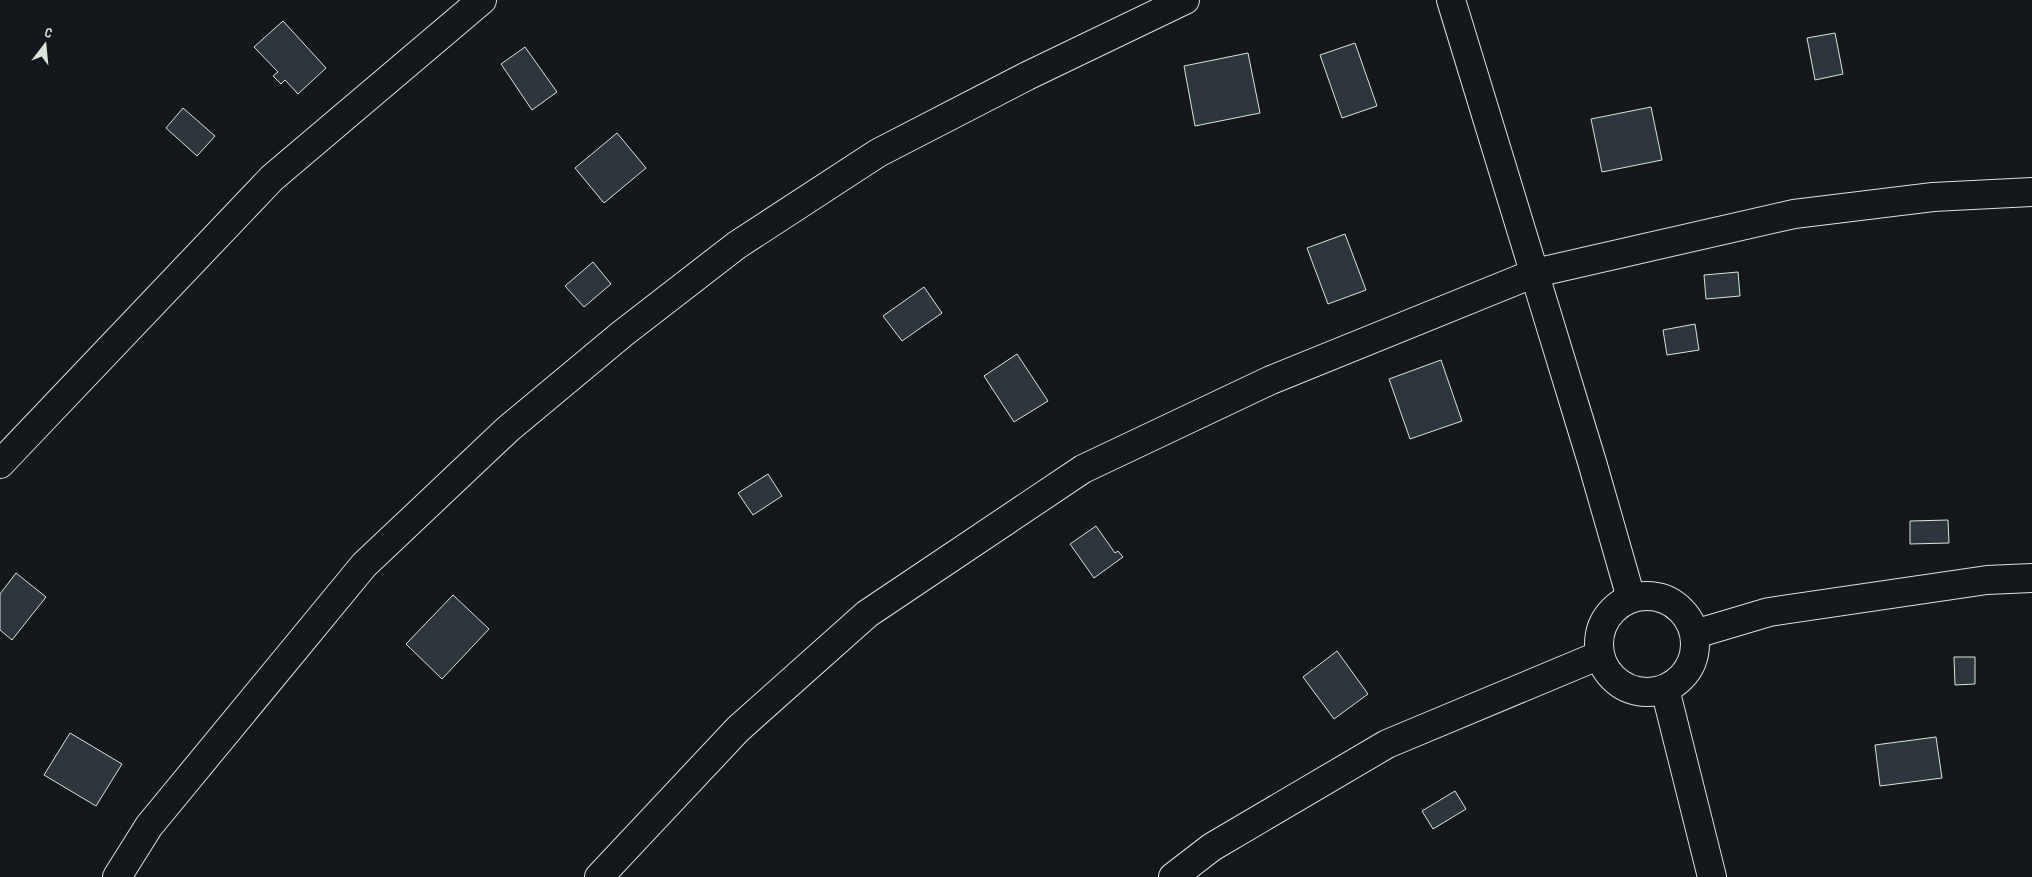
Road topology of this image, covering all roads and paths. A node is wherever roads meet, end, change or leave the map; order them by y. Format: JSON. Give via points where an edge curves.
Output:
{"nodes":[{"id":1,"x":482,"y":0,"type":"edge"},
{"id":2,"x":1185,"y":0,"type":"edge"},
{"id":3,"x":1451,"y":0,"type":"edge"},
{"id":4,"x":2032,"y":192,"type":"edge"},
{"id":5,"x":1534,"y":273,"type":"junction"},
{"id":6,"x":0,"y":464,"type":"edge"},
{"id":7,"x":2032,"y":578,"type":"edge"},
{"id":8,"x":1631,"y":598,"type":"junction"},
{"id":9,"x":1695,"y":634,"type":"junction"},
{"id":10,"x":1600,"y":655,"type":"junction"},
{"id":11,"x":1665,"y":689,"type":"junction"},
{"id":12,"x":117,"y":877,"type":"edge"},
{"id":13,"x":599,"y":877,"type":"edge"},
{"id":14,"x":1173,"y":877,"type":"edge"},
{"id":15,"x":1712,"y":877,"type":"edge"}],
"edges":[{"from":1,"to":6,"type":"lane","via":[[272,178]]},
{"from":2,"to":12,"type":"lane","via":[[878,153],[737,245],[622,334],[508,429],[364,565],[149,826]]},
{"from":3,"to":5,"type":"lane"},
{"from":4,"to":5,"type":"lane","via":[[1932,197],[1794,214]]},
{"from":5,"to":8,"type":"lane"},
{"from":5,"to":13,"type":"lane","via":[[1271,380],[1083,469],[867,614],[738,729]]},
{"from":7,"to":9,"type":"lane","via":[[1986,580],[1769,612]]},
{"from":8,"to":9,"type":"lane","via":[[1652,595],[1671,601],[1687,616]]},
{"from":8,"to":10,"type":"lane","via":[[1616,606],[1604,620],[1599,637]]},
{"from":9,"to":11,"type":"lane","via":[[1689,666],[1677,682]]},
{"from":10,"to":11,"type":"lane","via":[[1605,668],[1625,687],[1652,692]]},
{"from":10,"to":14,"type":"lane","via":[[1387,744],[1212,847]]},
{"from":11,"to":15,"type":"lane"}]}
